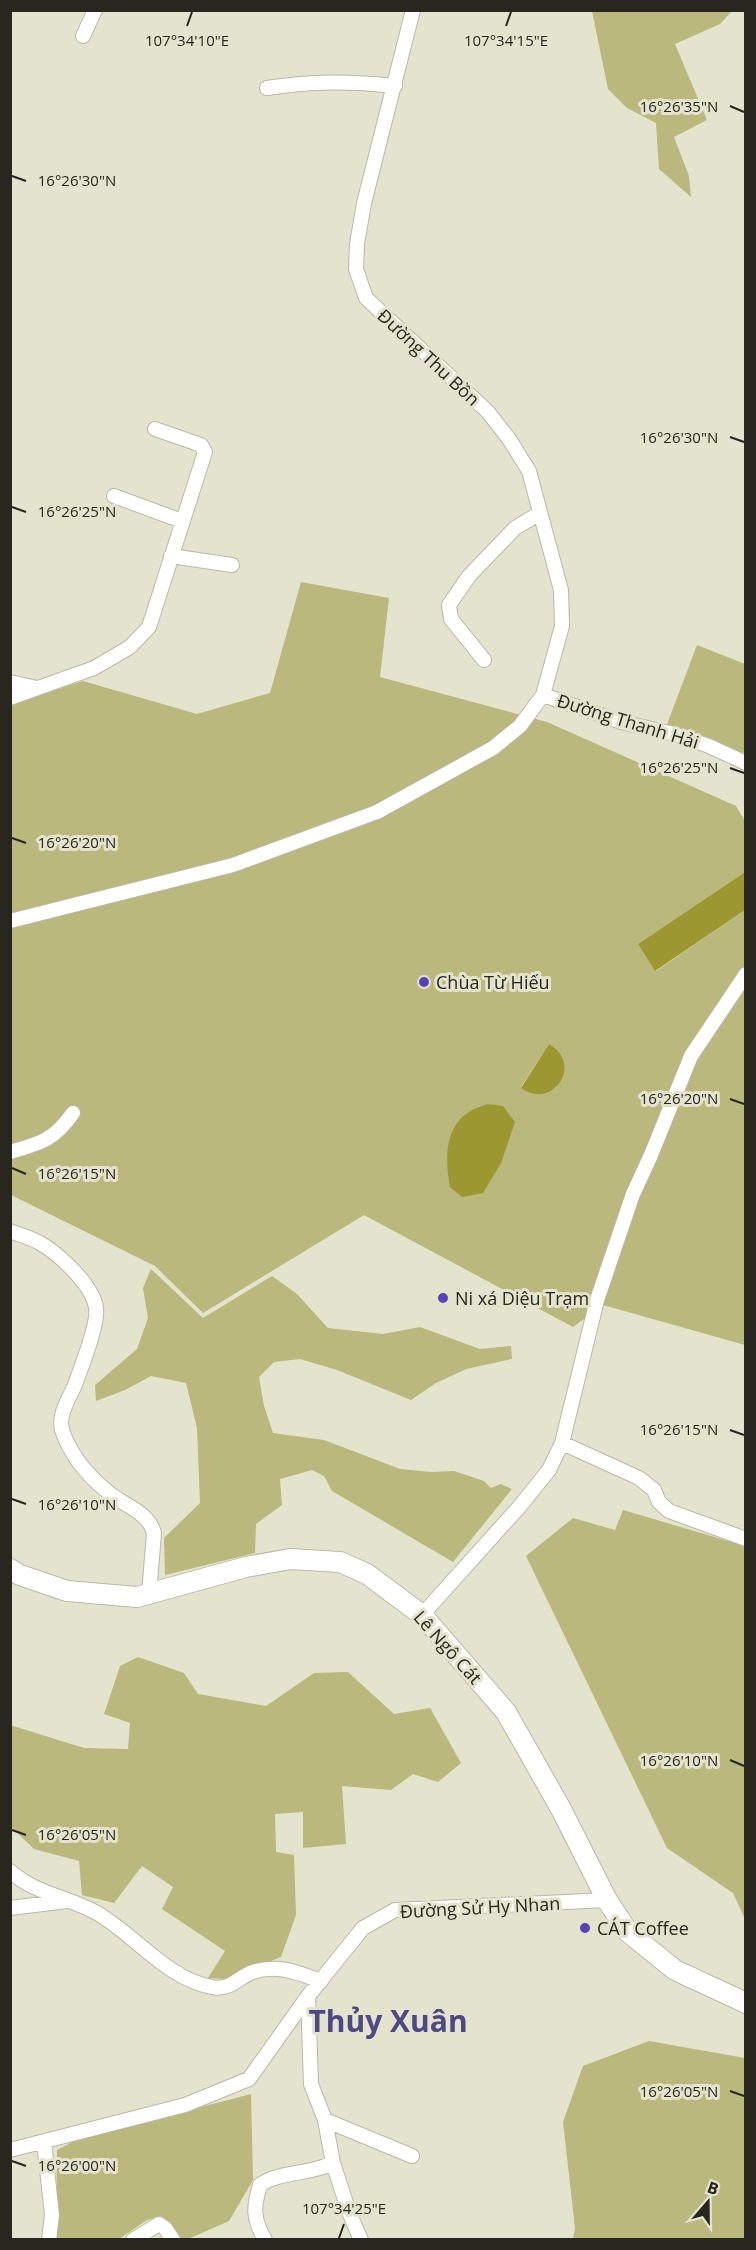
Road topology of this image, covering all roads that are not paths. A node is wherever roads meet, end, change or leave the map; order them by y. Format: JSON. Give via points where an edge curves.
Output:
{"nodes":[{"id":1,"x":95,"y":10,"type":"edge"},
{"id":2,"x":413,"y":10,"type":"edge"},
{"id":3,"x":83,"y":36,"type":"dead end"},
{"id":4,"x":395,"y":86,"type":"junction"},
{"id":5,"x":267,"y":88,"type":"dead end"},
{"id":6,"x":155,"y":429,"type":"dead end"},
{"id":7,"x":114,"y":496,"type":"dead end"},
{"id":8,"x":540,"y":513,"type":"junction"},
{"id":9,"x":182,"y":521,"type":"junction"},
{"id":10,"x":171,"y":556,"type":"junction"},
{"id":11,"x":232,"y":565,"type":"dead end"},
{"id":12,"x":484,"y":660,"type":"dead end"},
{"id":13,"x":10,"y":682,"type":"edge"},
{"id":14,"x":37,"y":688,"type":"junction"},
{"id":15,"x":543,"y":695,"type":"junction"},
{"id":16,"x":10,"y":698,"type":"edge"},
{"id":17,"x":746,"y":763,"type":"edge"},
{"id":18,"x":10,"y":921,"type":"edge"},
{"id":19,"x":746,"y":974,"type":"edge"},
{"id":20,"x":73,"y":1113,"type":"dead end"},
{"id":21,"x":10,"y":1152,"type":"edge"},
{"id":22,"x":10,"y":1231,"type":"edge"},
{"id":23,"x":562,"y":1443,"type":"junction"},
{"id":24,"x":746,"y":1539,"type":"edge"},
{"id":25,"x":10,"y":1569,"type":"edge"},
{"id":26,"x":149,"y":1594,"type":"junction"},
{"id":27,"x":422,"y":1615,"type":"junction"},
{"id":28,"x":10,"y":1872,"type":"edge"},
{"id":29,"x":607,"y":1900,"type":"junction"},
{"id":30,"x":69,"y":1901,"type":"junction"},
{"id":31,"x":10,"y":1908,"type":"edge"},
{"id":32,"x":321,"y":1981,"type":"junction"},
{"id":33,"x":308,"y":1996,"type":"junction"},
{"id":34,"x":746,"y":2003,"type":"edge"},
{"id":35,"x":325,"y":2120,"type":"junction"},
{"id":36,"x":44,"y":2142,"type":"junction"},
{"id":37,"x":10,"y":2150,"type":"edge"},
{"id":38,"x":412,"y":2156,"type":"dead end"},
{"id":39,"x":333,"y":2163,"type":"junction"},
{"id":40,"x":49,"y":2240,"type":"edge"},
{"id":41,"x":133,"y":2240,"type":"edge"},
{"id":42,"x":173,"y":2240,"type":"edge"},
{"id":43,"x":265,"y":2240,"type":"edge"},
{"id":44,"x":361,"y":2240,"type":"edge"}],
"edges":[{"from":1,"to":3,"type":"street"},
{"from":2,"to":4,"type":"street","name":"Đường Thu Bồn"},
{"from":4,"to":5,"type":"street","via":[[309,82]]},
{"from":4,"to":8,"type":"street","name":"Đường Thu Bồn","via":[[364,203],[356,269],[366,298],[488,412],[509,439],[529,471]]},
{"from":6,"to":9,"type":"street","via":[[201,445],[205,452]]},
{"from":7,"to":9,"type":"street"},
{"from":8,"to":12,"type":"street","via":[[515,528],[469,576],[449,605],[451,619]]},
{"from":8,"to":15,"type":"street","name":"Đường Thu Bồn","via":[[561,590],[562,626]]},
{"from":9,"to":10,"type":"street"},
{"from":10,"to":11,"type":"street"},
{"from":10,"to":14,"type":"street","via":[[149,627],[130,647],[94,668]]},
{"from":13,"to":14,"type":"street"},
{"from":14,"to":16,"type":"street"},
{"from":15,"to":17,"type":"street","name":"Đường Thanh Hải","via":[[621,722],[674,734]]},
{"from":15,"to":18,"type":"street","via":[[520,726],[493,748],[377,812],[233,865]]},
{"from":19,"to":23,"type":"street","via":[[691,1056],[633,1194],[597,1300]]},
{"from":20,"to":21,"type":"street","via":[[46,1141]]},
{"from":22,"to":26,"type":"street","via":[[40,1242],[69,1265],[88,1289],[96,1308],[61,1429],[74,1457],[108,1492],[146,1517],[152,1526]]},
{"from":23,"to":24,"type":"street","via":[[639,1478],[654,1490],[658,1502],[669,1512]]},
{"from":23,"to":27,"type":"street","via":[[549,1470],[520,1506]]},
{"from":25,"to":26,"type":"street","name":"Lê Ngô Cát","via":[[67,1592],[137,1597]]},
{"from":26,"to":27,"type":"street","name":"Lê Ngô Cát","via":[[290,1559],[340,1562],[367,1574]]},
{"from":27,"to":29,"type":"street","name":"Lê Ngô Cát","via":[[506,1712]]},
{"from":28,"to":30,"type":"street","via":[[37,1889]]},
{"from":29,"to":32,"type":"street","name":"Đường Sử Hy Nhan","via":[[395,1910],[363,1928]]},
{"from":29,"to":34,"type":"street","name":"Lê Ngô Cát","via":[[628,1932],[675,1970]]},
{"from":30,"to":31,"type":"street"},
{"from":30,"to":32,"type":"street","via":[[97,1913],[195,1983],[215,1988],[231,1985],[249,1974],[271,1968]]},
{"from":32,"to":33,"type":"street","name":"Đường Sử Hy Nhan"},
{"from":33,"to":35,"type":"street","via":[[311,2084]]},
{"from":33,"to":36,"type":"street","name":"Đường Sử Hy Nhan","via":[[249,2079],[185,2105]]},
{"from":35,"to":38,"type":"street"},
{"from":35,"to":39,"type":"street"},
{"from":36,"to":37,"type":"street","name":"Đường Sử Hy Nhan"},
{"from":36,"to":40,"type":"street","via":[[52,2215]]},
{"from":39,"to":43,"type":"street","via":[[275,2177],[260,2186],[256,2222]]},
{"from":39,"to":44,"type":"street"},
{"from":41,"to":42,"type":"street","via":[[159,2224]]}]}
